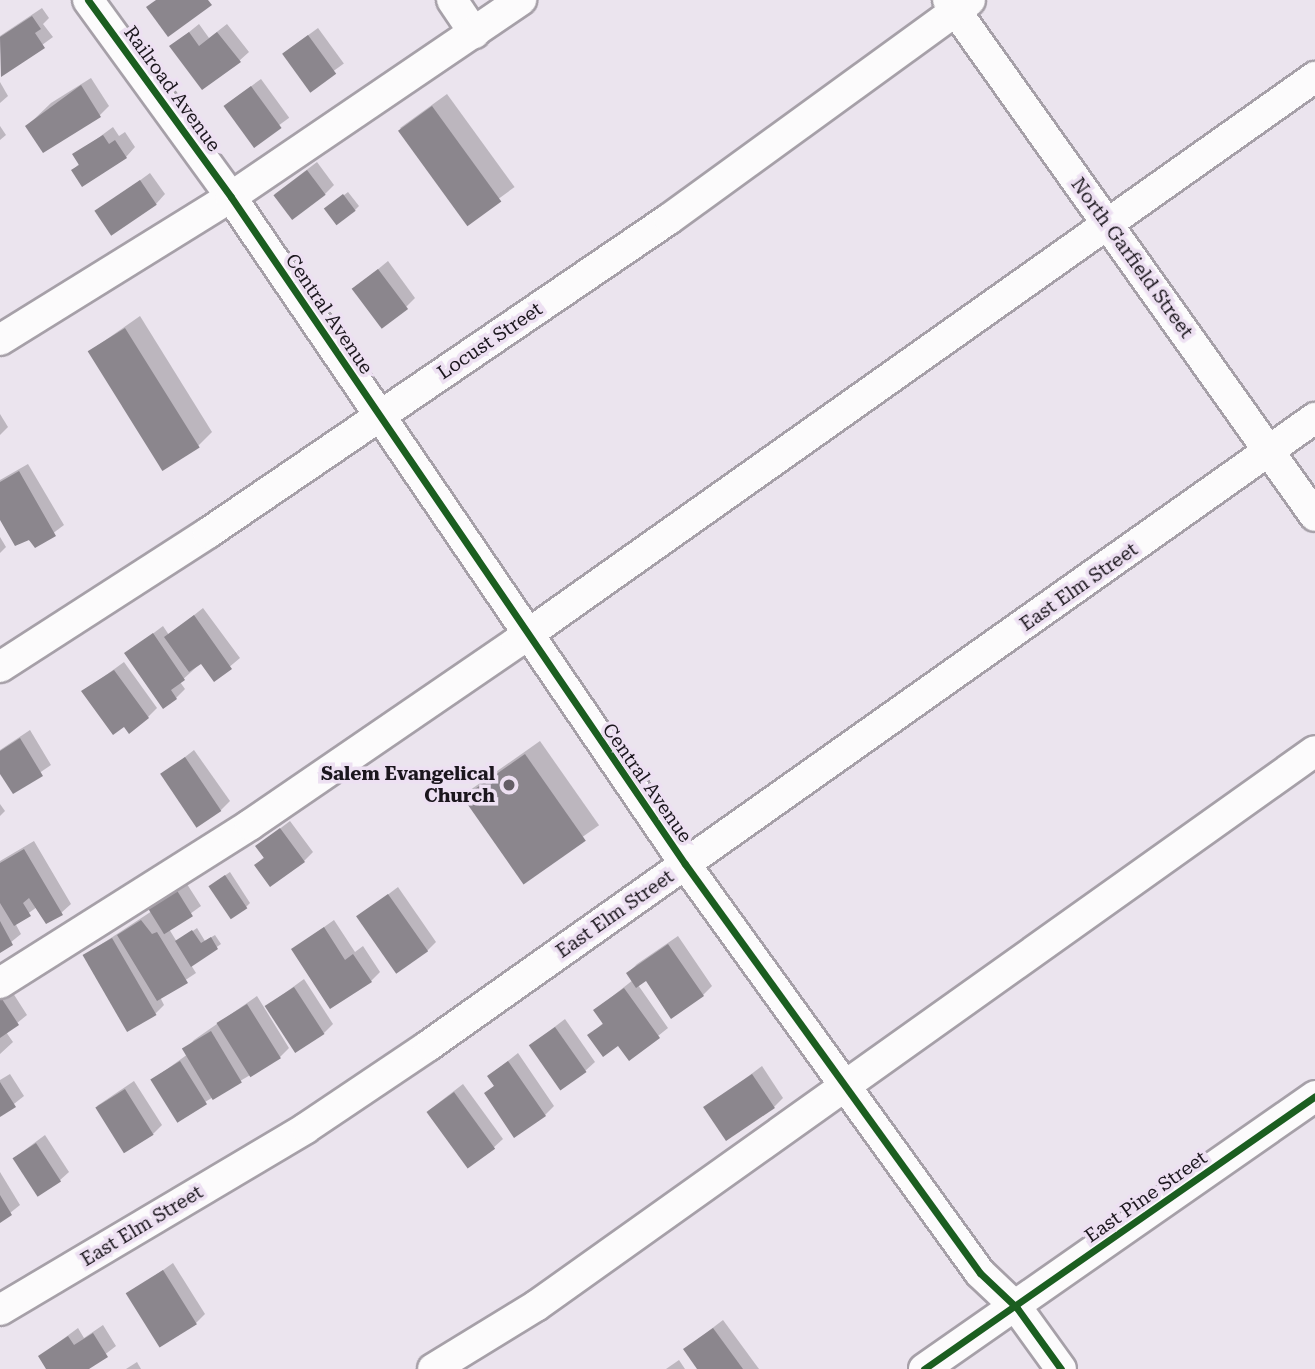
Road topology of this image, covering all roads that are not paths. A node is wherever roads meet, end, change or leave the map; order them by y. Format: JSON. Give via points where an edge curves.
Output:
{"nodes":[{"id":1,"x":88,"y":0,"type":"edge"},
{"id":2,"x":452,"y":0,"type":"edge"},
{"id":3,"x":521,"y":0,"type":"edge"},
{"id":4,"x":958,"y":3,"type":"edge"},
{"id":5,"x":474,"y":33,"type":"junction"},
{"id":6,"x":1315,"y":77,"type":"edge"},
{"id":7,"x":231,"y":197,"type":"junction"},
{"id":8,"x":1107,"y":223,"type":"junction"},
{"id":9,"x":0,"y":340,"type":"edge"},
{"id":10,"x":379,"y":417,"type":"junction"},
{"id":11,"x":1315,"y":418,"type":"edge"},
{"id":12,"x":1269,"y":451,"type":"junction"},
{"id":13,"x":1315,"y":516,"type":"edge"},
{"id":14,"x":526,"y":635,"type":"junction"},
{"id":15,"x":0,"y":667,"type":"edge"},
{"id":16,"x":1315,"y":751,"type":"edge"},
{"id":17,"x":685,"y":864,"type":"junction"},
{"id":18,"x":0,"y":984,"type":"edge"},
{"id":19,"x":844,"y":1085,"type":"junction"},
{"id":20,"x":1315,"y":1096,"type":"edge"},
{"id":21,"x":1017,"y":1308,"type":"junction"},
{"id":22,"x":0,"y":1310,"type":"edge"},
{"id":23,"x":433,"y":1369,"type":"edge"},
{"id":24,"x":924,"y":1369,"type":"edge"},
{"id":25,"x":1061,"y":1369,"type":"edge"}],
"edges":[{"from":1,"to":7,"type":"street","name":"Railroad Avenue"},
{"from":2,"to":5,"type":"street"},
{"from":3,"to":5,"type":"street"},
{"from":4,"to":8,"type":"street","name":"North Garfield Street"},
{"from":4,"to":10,"type":"street","name":"Locust Street","via":[[669,219]]},
{"from":5,"to":7,"type":"street"},
{"from":6,"to":8,"type":"street"},
{"from":7,"to":9,"type":"street"},
{"from":7,"to":10,"type":"street","name":"Central Avenue"},
{"from":8,"to":12,"type":"street","name":"North Garfield Street"},
{"from":8,"to":14,"type":"street"},
{"from":10,"to":14,"type":"street","name":"Central Avenue"},
{"from":10,"to":15,"type":"street","name":"Locust Street"},
{"from":11,"to":12,"type":"street","name":"East Elm Street"},
{"from":12,"to":13,"type":"street","name":"North Garfield Street"},
{"from":12,"to":17,"type":"street","name":"East Elm Street"},
{"from":14,"to":17,"type":"street","name":"Central Avenue"},
{"from":14,"to":18,"type":"street","via":[[250,825]]},
{"from":16,"to":19,"type":"street"},
{"from":17,"to":19,"type":"street","name":"Central Avenue"},
{"from":17,"to":22,"type":"street","name":"East Elm Street","via":[[306,1128]]},
{"from":19,"to":21,"type":"street","name":"Central Avenue","via":[[981,1273]]},
{"from":19,"to":23,"type":"street","via":[[536,1306]]},
{"from":20,"to":21,"type":"street","name":"East Pine Street"},
{"from":21,"to":24,"type":"street","name":"East Pine Street"},
{"from":21,"to":25,"type":"street","name":"Central Avenue"}]}
